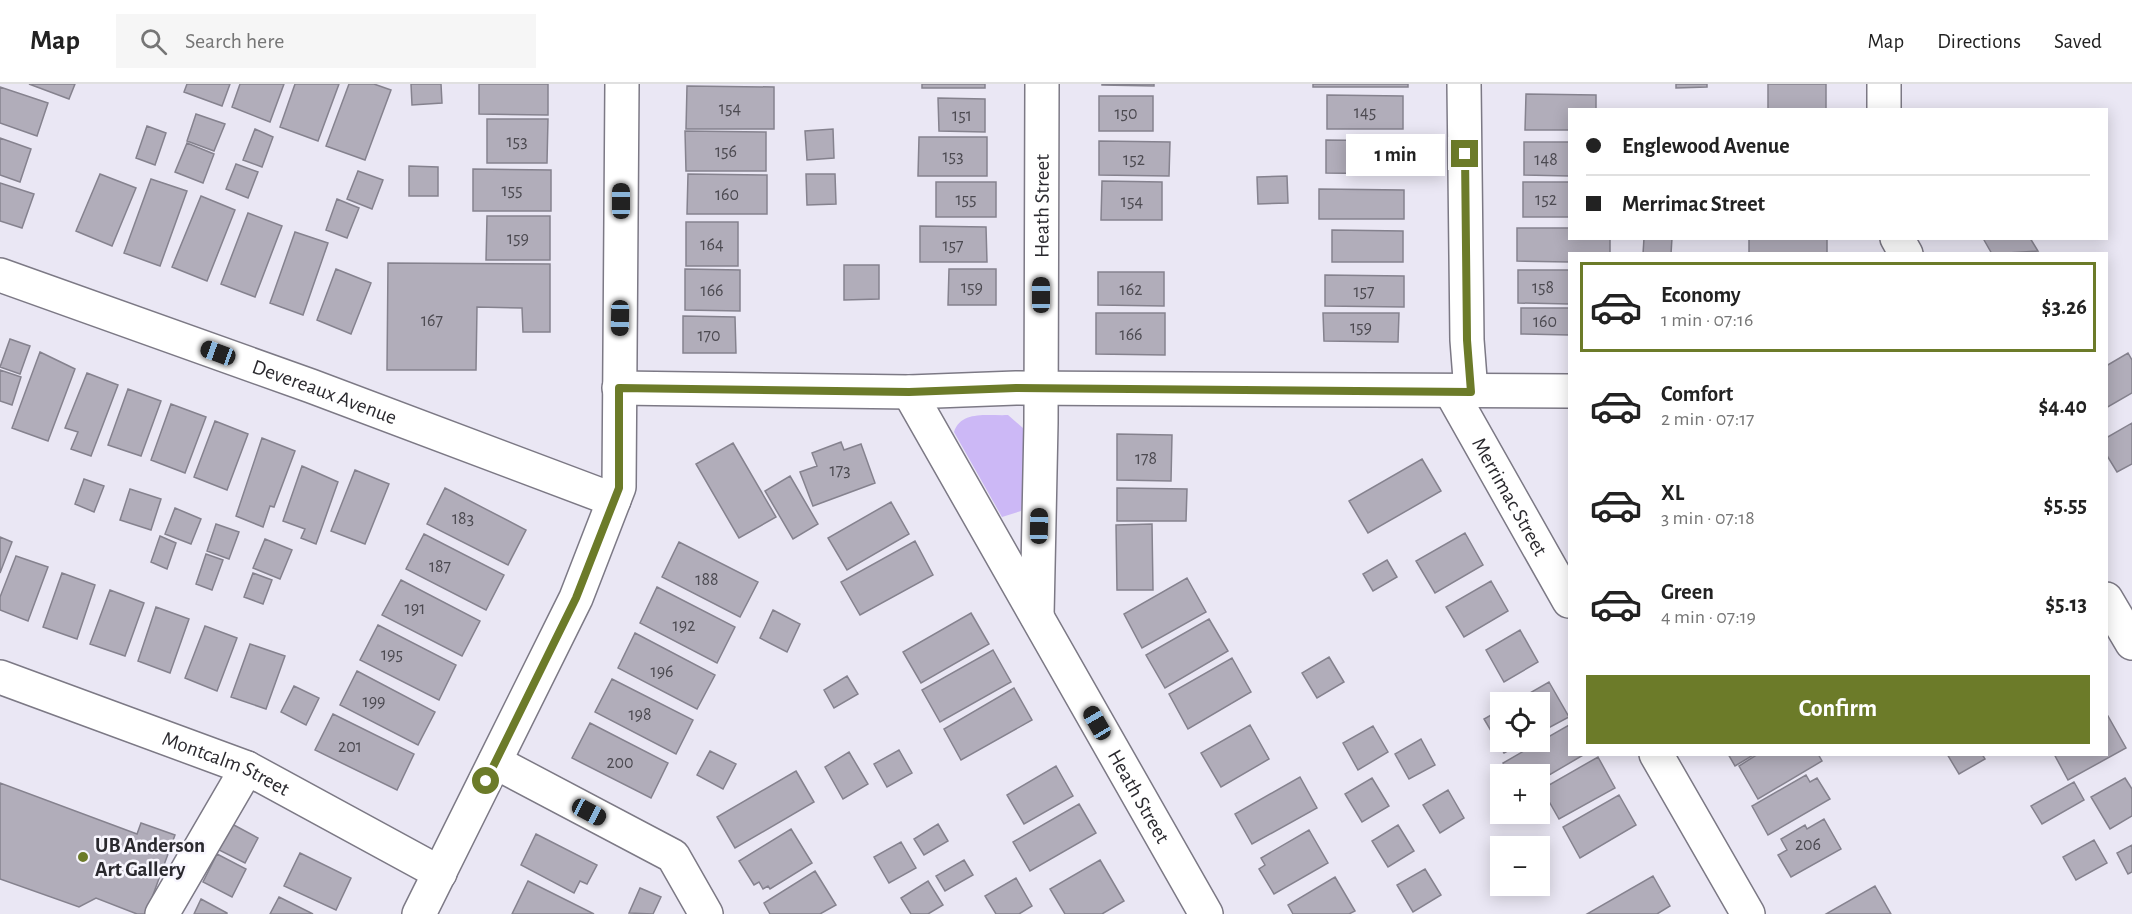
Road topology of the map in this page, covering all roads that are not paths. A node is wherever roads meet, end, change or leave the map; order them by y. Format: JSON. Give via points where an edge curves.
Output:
{"nodes":[{"id":1,"x":622,"y":84,"type":"edge"},
{"id":2,"x":1042,"y":84,"type":"edge"},
{"id":3,"x":1464,"y":84,"type":"edge"},
{"id":4,"x":1884,"y":84,"type":"edge"},
{"id":5,"x":1884,"y":108,"type":"edge"},
{"id":6,"x":0,"y":275,"type":"edge"},
{"id":7,"x":619,"y":388,"type":"junction"},
{"id":8,"x":1041,"y":389,"type":"junction"},
{"id":9,"x":1568,"y":391,"type":"edge"},
{"id":10,"x":909,"y":392,"type":"junction"},
{"id":11,"x":1461,"y":392,"type":"junction"},
{"id":12,"x":614,"y":500,"type":"junction"},
{"id":13,"x":1568,"y":599,"type":"edge"},
{"id":14,"x":2108,"y":602,"type":"edge"},
{"id":15,"x":1037,"y":616,"type":"junction"},
{"id":16,"x":2132,"y":644,"type":"edge"},
{"id":17,"x":0,"y":676,"type":"edge"},
{"id":18,"x":1657,"y":756,"type":"edge"},
{"id":19,"x":495,"y":762,"type":"junction"},
{"id":20,"x":247,"y":768,"type":"junction"},
{"id":21,"x":440,"y":873,"type":"junction"},
{"id":22,"x":162,"y":914,"type":"edge"},
{"id":23,"x":419,"y":914,"type":"edge"},
{"id":24,"x":706,"y":914,"type":"edge"},
{"id":25,"x":1206,"y":914,"type":"edge"},
{"id":26,"x":1748,"y":914,"type":"edge"}],
"edges":[{"from":1,"to":7,"type":"street"},
{"from":2,"to":8,"type":"street","name":"Heath Street"},
{"from":3,"to":11,"type":"street","name":"Merrimac Street","via":[[1467,340]]},
{"from":4,"to":5,"type":"street"},
{"from":6,"to":12,"type":"street","name":"Devereaux Avenue"},
{"from":7,"to":10,"type":"street"},
{"from":7,"to":12,"type":"street","via":[[619,488]]},
{"from":8,"to":10,"type":"street"},
{"from":8,"to":11,"type":"street"},
{"from":8,"to":15,"type":"street","name":"Heath Street"},
{"from":9,"to":11,"type":"street"},
{"from":10,"to":15,"type":"street","name":"Heath Street"},
{"from":11,"to":13,"type":"street","name":"Merrimac Street"},
{"from":12,"to":19,"type":"street","via":[[576,598]]},
{"from":14,"to":16,"type":"street"},
{"from":15,"to":25,"type":"street","name":"Heath Street"},
{"from":17,"to":20,"type":"street","name":"Montcalm Street"},
{"from":18,"to":26,"type":"street"},
{"from":19,"to":21,"type":"street"},
{"from":19,"to":24,"type":"street","via":[[673,856]]},
{"from":20,"to":21,"type":"street","name":"Montcalm Street"},
{"from":20,"to":22,"type":"street"},
{"from":21,"to":23,"type":"street"}]}
